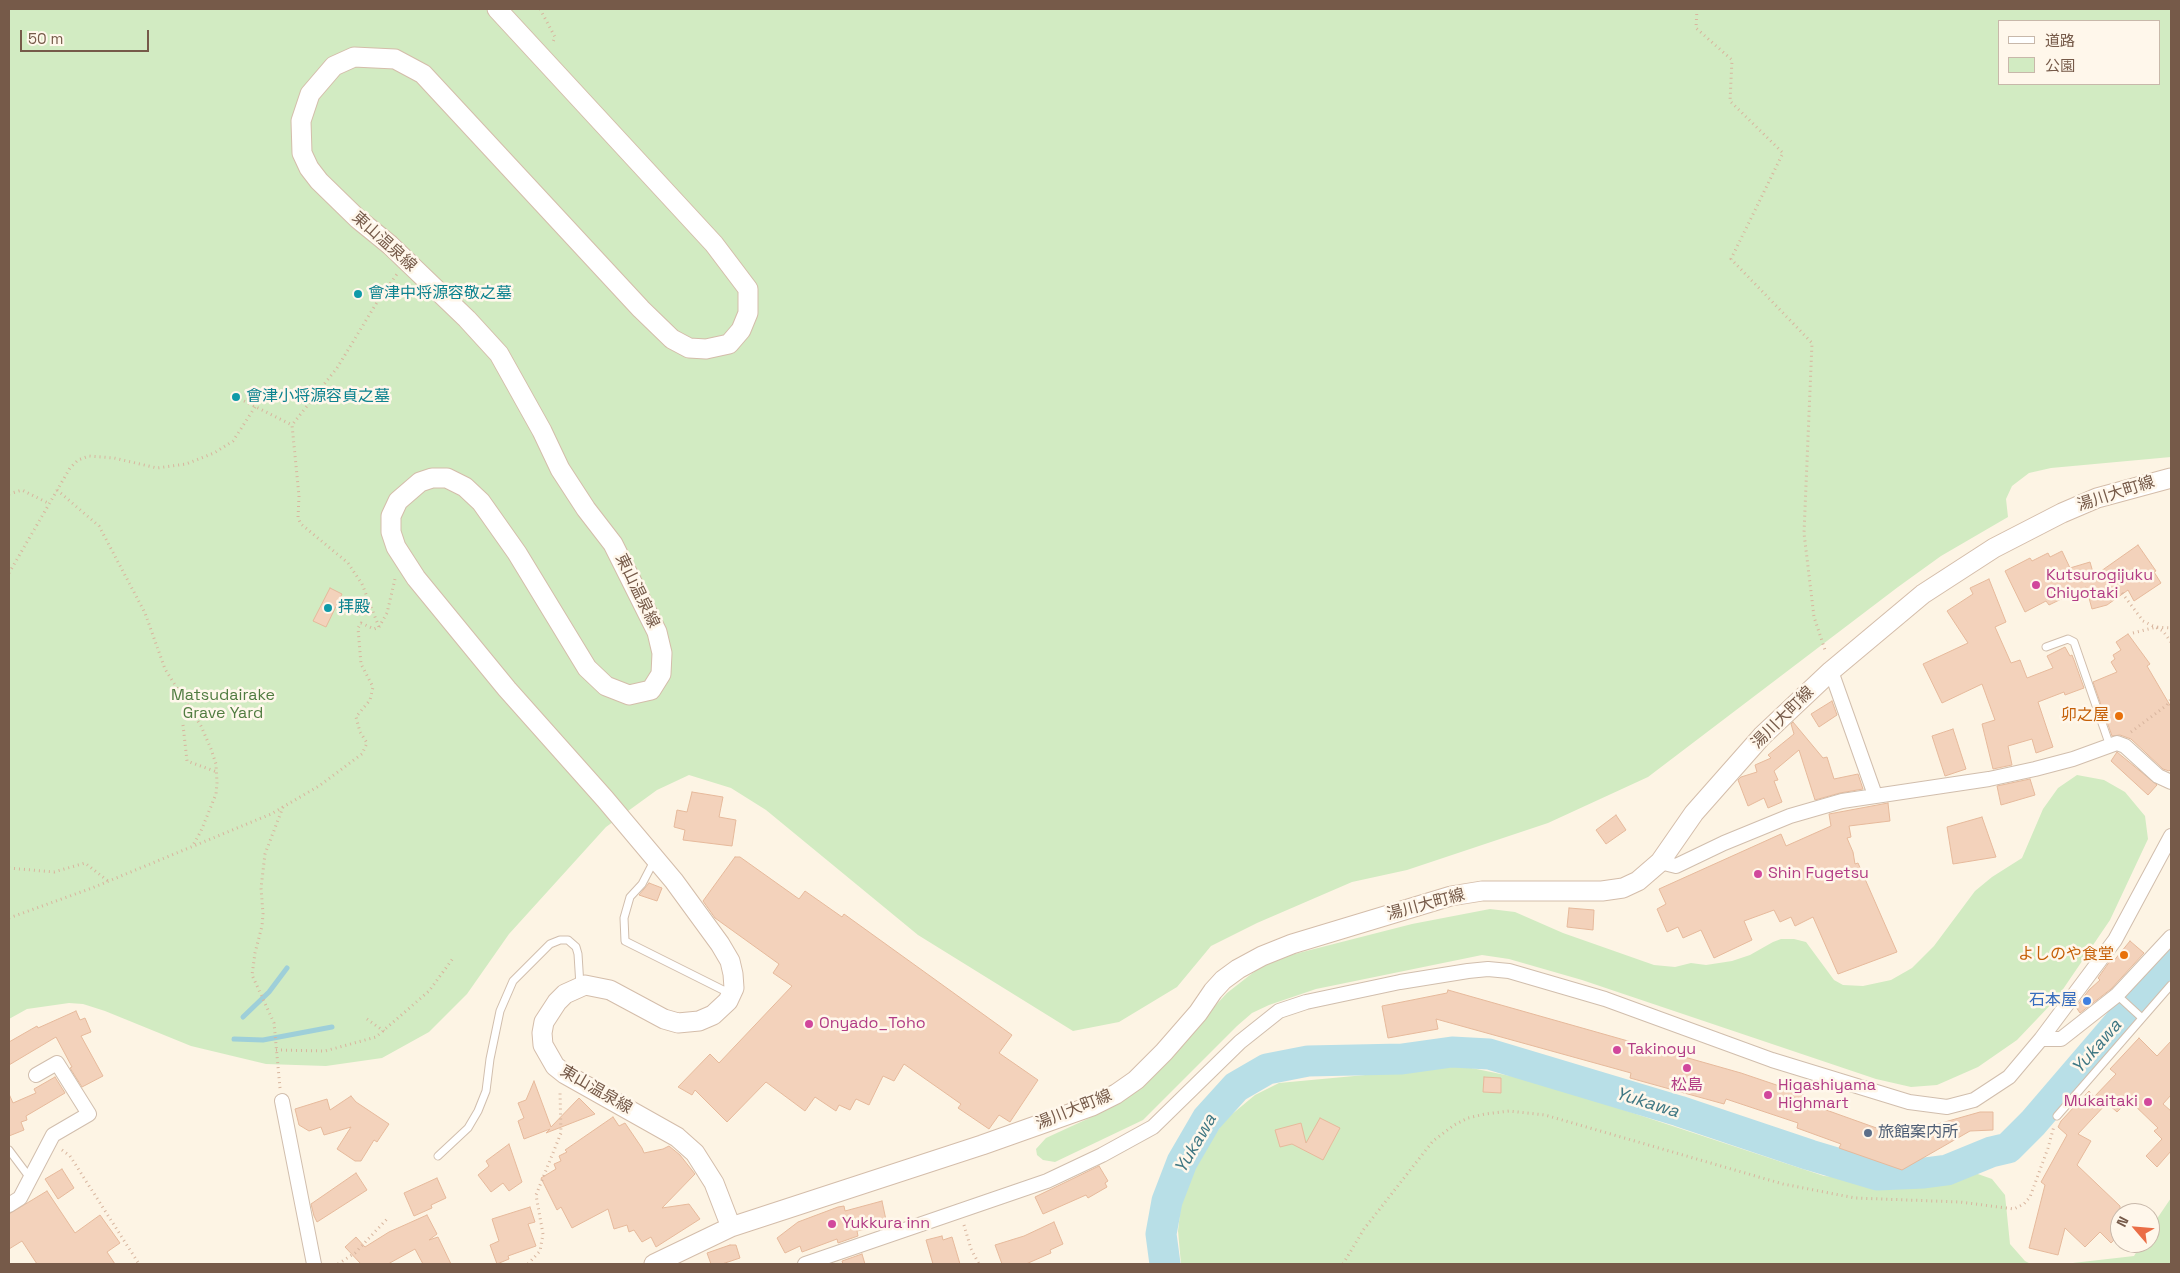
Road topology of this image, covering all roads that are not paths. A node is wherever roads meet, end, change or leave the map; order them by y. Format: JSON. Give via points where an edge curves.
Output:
{"nodes":[{"id":1,"x":497,"y":9,"type":"edge"},
{"id":2,"x":2171,"y":478,"type":"edge"},
{"id":3,"x":2046,"y":647,"type":"dead end"},
{"id":4,"x":1831,"y":671,"type":"junction"},
{"id":5,"x":2113,"y":744,"type":"junction"},
{"id":6,"x":2171,"y":782,"type":"edge"},
{"id":7,"x":1875,"y":795,"type":"junction"},
{"id":8,"x":2171,"y":836,"type":"edge"},
{"id":9,"x":655,"y":859,"type":"junction"},
{"id":10,"x":1660,"y":862,"type":"junction"},
{"id":11,"x":2171,"y":937,"type":"edge"},
{"id":12,"x":2171,"y":985,"type":"edge"},
{"id":13,"x":580,"y":987,"type":"junction"},
{"id":14,"x":731,"y":994,"type":"junction"},
{"id":15,"x":2118,"y":996,"type":"junction"},
{"id":16,"x":2141,"y":1018,"type":"junction"},
{"id":17,"x":2041,"y":1039,"type":"junction"},
{"id":18,"x":36,"y":1074,"type":"dead end"},
{"id":19,"x":282,"y":1101,"type":"road end"},
{"id":20,"x":2057,"y":1116,"type":"road end"},
{"id":21,"x":9,"y":1150,"type":"edge"},
{"id":22,"x":438,"y":1156,"type":"dead end"},
{"id":23,"x":30,"y":1179,"type":"junction"},
{"id":24,"x":9,"y":1205,"type":"edge"},
{"id":25,"x":731,"y":1227,"type":"junction"},
{"id":26,"x":824,"y":1261,"type":"edge"},
{"id":27,"x":314,"y":1264,"type":"edge"},
{"id":28,"x":654,"y":1264,"type":"edge"},
{"id":29,"x":805,"y":1264,"type":"edge"}],
"edges":[{"from":1,"to":9,"type":"main road","name":"東山温泉線","via":[[714,244],[748,289],[748,314],[741,330],[729,344],[706,349],[689,348],[672,339],[423,74],[395,59],[354,57],[334,66],[310,94],[300,122],[302,152],[319,181],[439,292],[499,354],[560,469],[613,544],[657,632],[662,653],[661,674],[651,690],[629,695],[606,686],[587,668],[517,553],[481,502],[465,487],[447,478],[432,478],[420,482],[398,501],[391,516],[390,532],[416,578],[507,689]]},
{"from":2,"to":4,"type":"main road","name":"湯川大町線","via":[[2097,498],[1994,548],[1923,594]]},
{"from":3,"to":5,"type":"lane","via":[[2068,639],[2074,642]]},
{"from":4,"to":7,"type":"street"},
{"from":4,"to":10,"type":"main road","name":"湯川大町線","via":[[1762,736],[1694,813]]},
{"from":5,"to":6,"type":"street","via":[[2125,746],[2158,776]]},
{"from":5,"to":7,"type":"street","via":[[2073,759],[1989,779]]},
{"from":7,"to":10,"type":"street","via":[[1790,816],[1676,866]]},
{"from":8,"to":17,"type":"street","via":[[2115,940]]},
{"from":9,"to":14,"type":"main road","name":"東山温泉線","via":[[720,944],[733,974]]},
{"from":9,"to":14,"type":"lane","via":[[642,884],[630,897],[624,918],[625,941]]},
{"from":10,"to":25,"type":"main road","name":"湯川大町線","via":[[1638,881],[1623,888],[1602,891],[1482,891],[1451,896],[1292,944],[1262,956],[1223,980],[1164,1052],[1136,1080],[1116,1094],[1092,1106],[982,1145]]},
{"from":11,"to":15,"type":"street"},
{"from":12,"to":16,"type":"lane"},
{"from":13,"to":14,"type":"main road","via":[[610,990],[664,1019],[678,1023],[699,1021],[714,1015]]},
{"from":13,"to":22,"type":"lane","via":[[578,954],[568,940],[550,944],[513,981],[500,1011],[486,1091],[478,1111],[468,1128]]},
{"from":13,"to":25,"type":"main road","name":"東山温泉線","via":[[561,998],[544,1022],[543,1045],[555,1066],[676,1137],[695,1153],[714,1183]]},
{"from":15,"to":16,"type":"lane"},
{"from":15,"to":17,"type":"street","via":[[2061,1039]]},
{"from":16,"to":20,"type":"lane"},
{"from":17,"to":26,"type":"street","via":[[2009,1077],[1974,1100],[1947,1107],[1909,1102],[1772,1060],[1605,999],[1509,972],[1488,969],[1458,972],[1391,984],[1279,1010],[1240,1042],[1153,1127],[1102,1155],[1047,1181]]},
{"from":18,"to":23,"type":"street","via":[[57,1062],[88,1114],[52,1135]]},
{"from":19,"to":27,"type":"street"},
{"from":21,"to":23,"type":"lane"},
{"from":23,"to":24,"type":"street","via":[[20,1198]]},
{"from":25,"to":28,"type":"main road","name":"湯川大町線"},
{"from":26,"to":29,"type":"street"}]}
